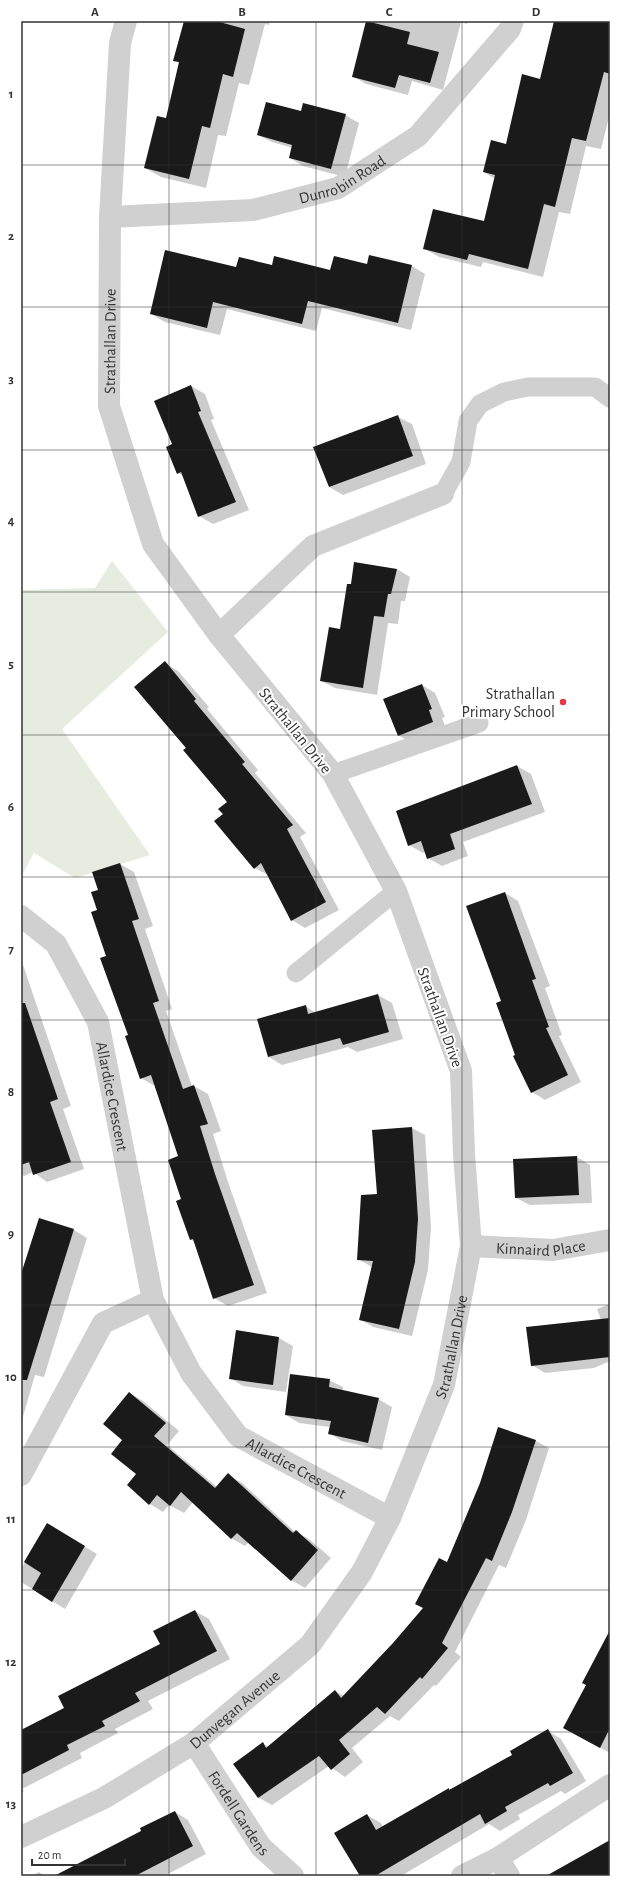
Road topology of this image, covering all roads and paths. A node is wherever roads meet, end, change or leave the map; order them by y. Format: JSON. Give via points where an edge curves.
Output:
{"nodes":[{"id":1,"x":126,"y":21,"type":"edge"},
{"id":2,"x":513,"y":21,"type":"edge"},
{"id":3,"x":110,"y":217,"type":"junction"},
{"id":4,"x":610,"y":398,"type":"edge"},
{"id":5,"x":443,"y":494,"type":"joint"},
{"id":6,"x":219,"y":635,"type":"junction"},
{"id":7,"x":479,"y":723,"type":"dead end"},
{"id":8,"x":333,"y":774,"type":"junction"},
{"id":9,"x":396,"y":891,"type":"junction"},
{"id":10,"x":21,"y":916,"type":"edge"},
{"id":11,"x":296,"y":973,"type":"dead end"},
{"id":12,"x":610,"y":1240,"type":"edge"},
{"id":13,"x":471,"y":1246,"type":"junction"},
{"id":14,"x":153,"y":1300,"type":"junction"},
{"id":15,"x":21,"y":1475,"type":"edge"},
{"id":16,"x":390,"y":1518,"type":"junction"},
{"id":17,"x":194,"y":1743,"type":"junction"},
{"id":18,"x":610,"y":1785,"type":"edge"},
{"id":19,"x":21,"y":1838,"type":"edge"},
{"id":20,"x":498,"y":1858,"type":"junction"},
{"id":21,"x":293,"y":1876,"type":"edge"},
{"id":22,"x":462,"y":1876,"type":"edge"},
{"id":23,"x":509,"y":1876,"type":"edge"}],
"edges":[{"from":1,"to":3,"type":"street","name":"Strathallan Drive","via":[[120,43]]},
{"from":2,"to":3,"type":"street","name":"Dunrobin Road","via":[[510,29],[418,136],[338,188],[253,210]]},
{"from":3,"to":6,"type":"street","name":"Strathallan Drive","via":[[109,406],[153,544]]},
{"from":4,"to":5,"type":"lane","via":[[595,387],[528,387],[504,392],[480,404],[468,421],[461,462]]},
{"from":5,"to":6,"type":"street","via":[[313,546]]},
{"from":6,"to":8,"type":"street","name":"Strathallan Drive"},
{"from":7,"to":8,"type":"lane"},
{"from":8,"to":9,"type":"street","name":"Strathallan Drive"},
{"from":9,"to":11,"type":"lane"},
{"from":9,"to":13,"type":"street","name":"Strathallan Drive","via":[[461,1070]]},
{"from":10,"to":14,"type":"street","name":"Allardice Crescent","via":[[56,944],[98,1022]]},
{"from":12,"to":13,"type":"street","name":"Kinnaird Place","via":[[553,1250]]},
{"from":13,"to":16,"type":"street","name":"Strathallan Drive","via":[[444,1385]]},
{"from":14,"to":15,"type":"street","via":[[103,1323]]},
{"from":14,"to":16,"type":"street","name":"Allardice Crescent","via":[[191,1373],[238,1436]]},
{"from":16,"to":17,"type":"street","name":"Dunvegan Avenue","via":[[362,1572],[310,1645]]},
{"from":17,"to":19,"type":"street","name":"Dunvegan Avenue","via":[[104,1798]]},
{"from":17,"to":21,"type":"street","name":"Fordell Gardens","via":[[261,1847]]},
{"from":18,"to":20,"type":"street"},
{"from":20,"to":22,"type":"street"},
{"from":20,"to":23,"type":"street"}]}
